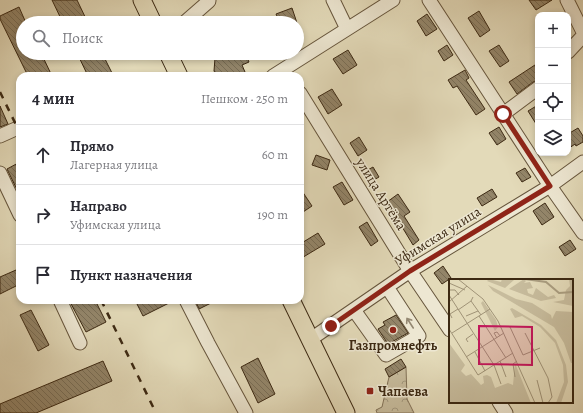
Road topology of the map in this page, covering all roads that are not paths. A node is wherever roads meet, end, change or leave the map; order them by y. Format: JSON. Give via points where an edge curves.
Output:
{"nodes":[{"id":1,"x":142,"y":0,"type":"edge"},
{"id":2,"x":208,"y":0,"type":"edge"},
{"id":3,"x":333,"y":0,"type":"edge"},
{"id":4,"x":393,"y":0,"type":"edge"},
{"id":5,"x":429,"y":0,"type":"edge"},
{"id":6,"x":568,"y":0,"type":"edge"},
{"id":7,"x":150,"y":16,"type":"edge"},
{"id":8,"x":192,"y":16,"type":"edge"},
{"id":9,"x":347,"y":29,"type":"junction"},
{"id":10,"x":583,"y":32,"type":"edge"},
{"id":11,"x":583,"y":36,"type":"edge"},
{"id":12,"x":571,"y":49,"type":"edge"},
{"id":13,"x":171,"y":60,"type":"edge"},
{"id":14,"x":304,"y":60,"type":"edge"},
{"id":15,"x":304,"y":60,"type":"edge"},
{"id":16,"x":177,"y":72,"type":"edge"},
{"id":17,"x":287,"y":72,"type":"edge"},
{"id":18,"x":535,"y":90,"type":"edge"},
{"id":19,"x":304,"y":99,"type":"edge"},
{"id":20,"x":503,"y":114,"type":"junction"},
{"id":21,"x":16,"y":129,"type":"edge"},
{"id":22,"x":0,"y":136,"type":"edge"},
{"id":23,"x":583,"y":162,"type":"edge"},
{"id":24,"x":0,"y":173,"type":"edge"},
{"id":25,"x":550,"y":186,"type":"junction"},
{"id":26,"x":16,"y":207,"type":"edge"},
{"id":27,"x":583,"y":233,"type":"edge"},
{"id":28,"x":410,"y":271,"type":"junction"},
{"id":29,"x":387,"y":287,"type":"junction"},
{"id":30,"x":62,"y":304,"type":"edge"},
{"id":31,"x":188,"y":304,"type":"edge"},
{"id":32,"x":293,"y":304,"type":"edge"},
{"id":33,"x":354,"y":310,"type":"junction"},
{"id":34,"x":449,"y":329,"type":"edge"},
{"id":35,"x":311,"y":339,"type":"junction"},
{"id":36,"x":80,"y":343,"type":"dead end"},
{"id":37,"x":500,"y":403,"type":"edge"},
{"id":38,"x":246,"y":413,"type":"edge"},
{"id":39,"x":346,"y":413,"type":"edge"},
{"id":40,"x":506,"y":413,"type":"edge"}],
"edges":[{"from":1,"to":7,"type":"main road"},
{"from":2,"to":8,"type":"street"},
{"from":3,"to":9,"type":"street"},
{"from":4,"to":9,"type":"street"},
{"from":5,"to":20,"type":"street"},
{"from":6,"to":10,"type":"street"},
{"from":9,"to":14,"type":"street"},
{"from":11,"to":12,"type":"street"},
{"from":13,"to":16,"type":"main road"},
{"from":15,"to":17,"type":"street"},
{"from":18,"to":20,"type":"street"},
{"from":19,"to":28,"type":"street","name":"улица Артёма"},
{"from":20,"to":25,"type":"street"},
{"from":21,"to":22,"type":"street"},
{"from":23,"to":25,"type":"street","name":"Уфимская улица"},
{"from":24,"to":26,"type":"street"},
{"from":25,"to":27,"type":"street"},
{"from":25,"to":28,"type":"street","name":"Уфимская улица"},
{"from":28,"to":29,"type":"street","name":"Уфимская улица"},
{"from":28,"to":34,"type":"street","name":"улица Артёма"},
{"from":29,"to":33,"type":"street","name":"Уфимская улица"},
{"from":33,"to":29,"type":"street","one_way":true,"via":[[386,355],[419,336]]},
{"from":30,"to":36,"type":"street"},
{"from":31,"to":38,"type":"street"},
{"from":32,"to":35,"type":"main road"},
{"from":33,"to":35,"type":"street","name":"Уфимская улица"},
{"from":35,"to":39,"type":"main road"},
{"from":37,"to":40,"type":"street"}]}
